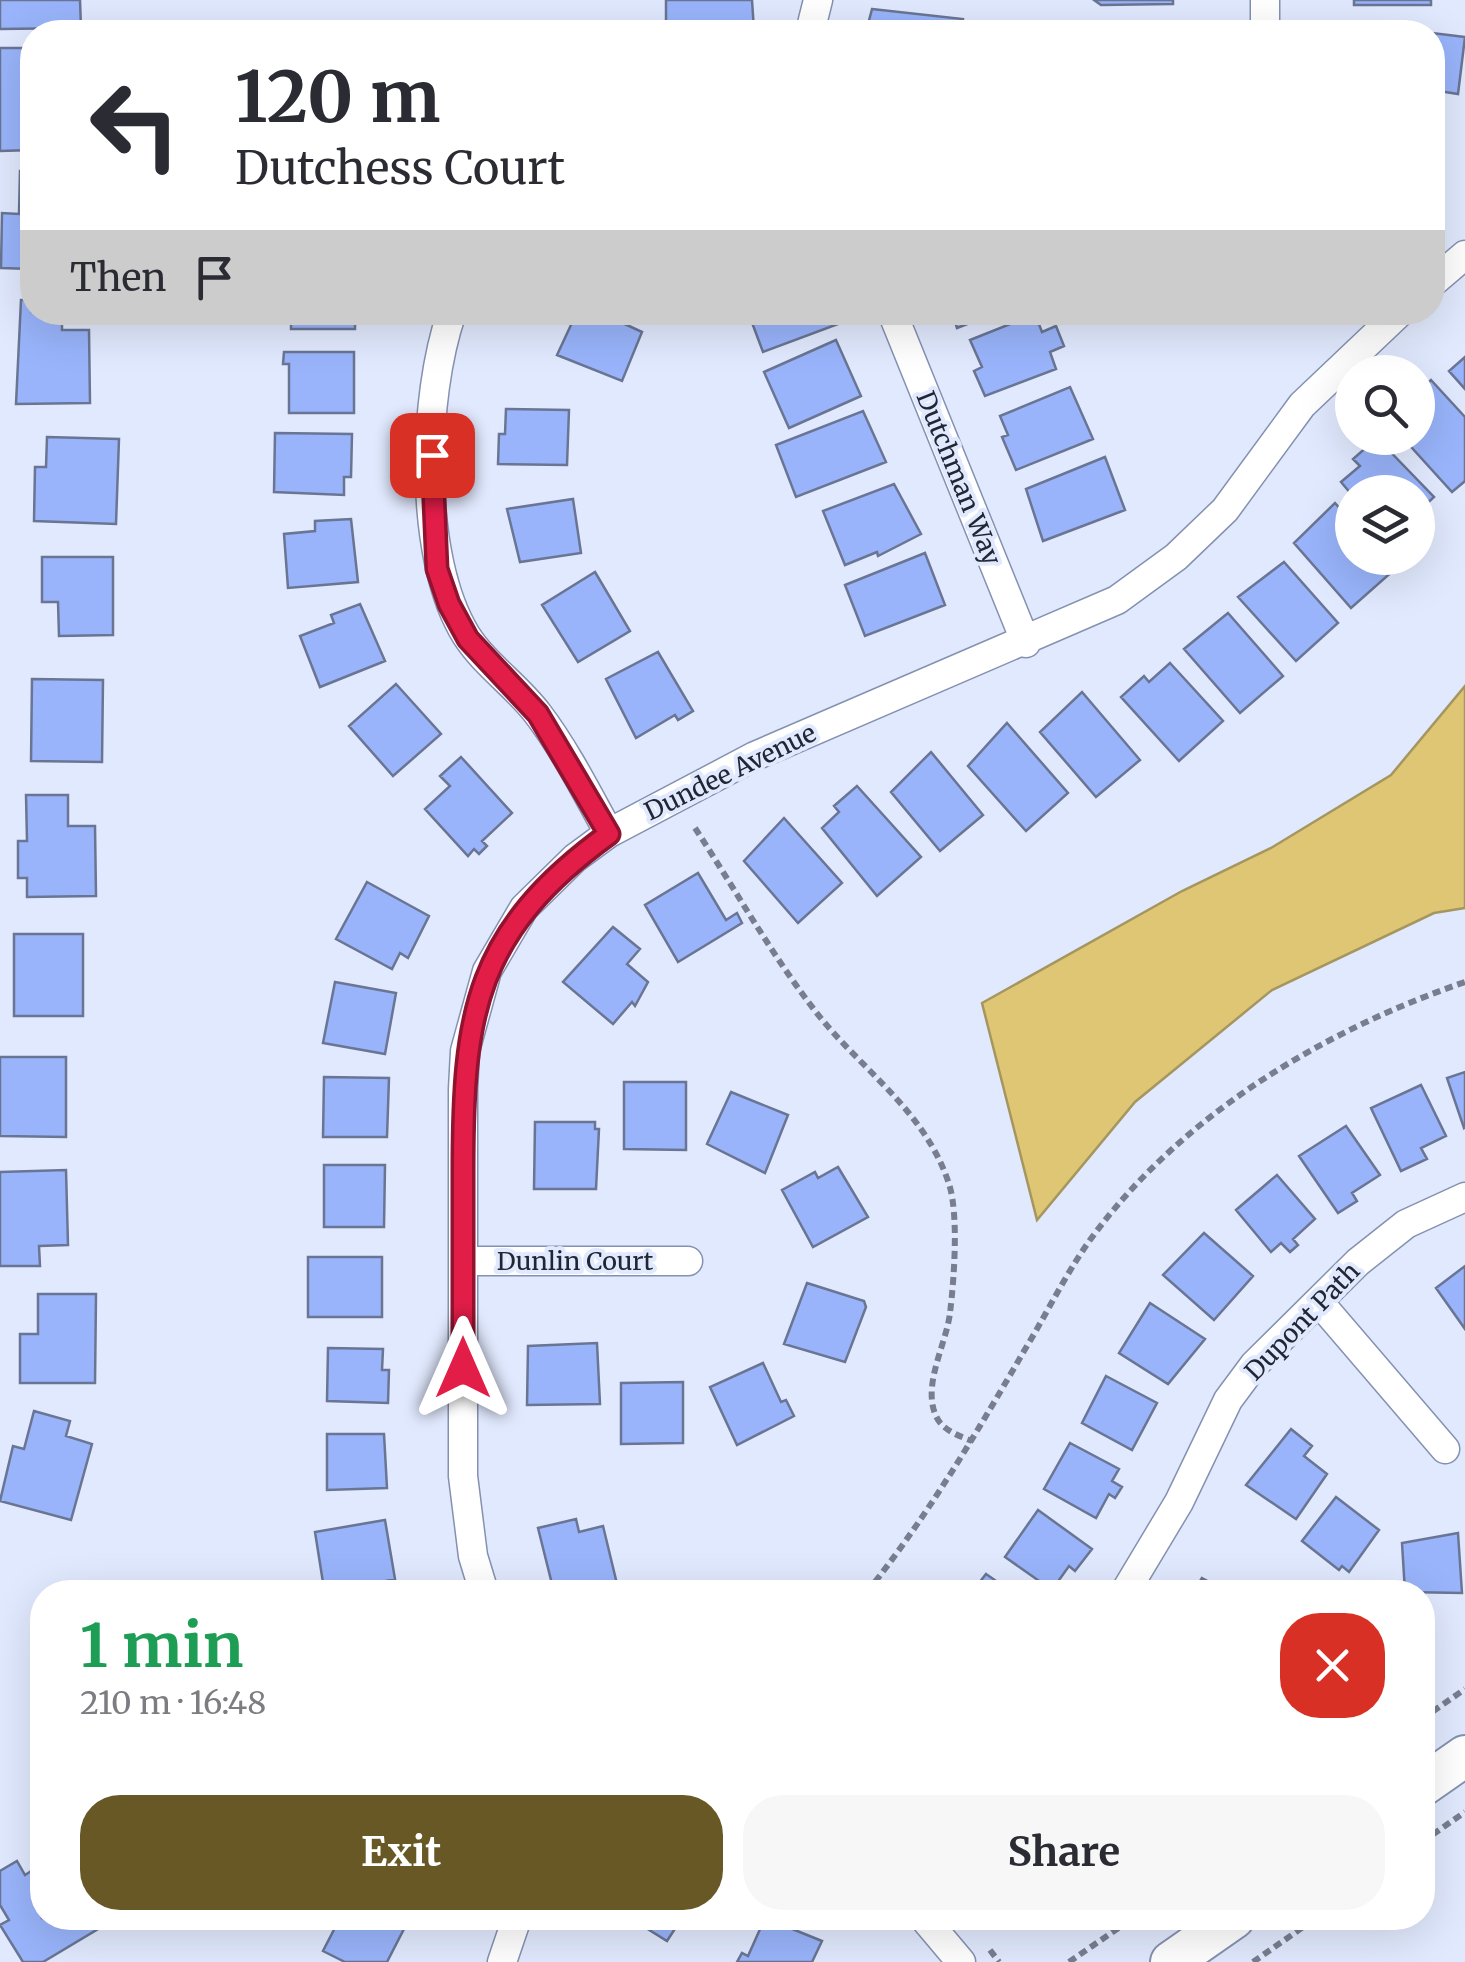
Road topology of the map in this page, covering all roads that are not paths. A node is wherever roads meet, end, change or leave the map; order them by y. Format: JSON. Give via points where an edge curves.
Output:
{"nodes":[{"id":1,"x":1465,"y":255,"type":"edge"},
{"id":2,"x":1445,"y":273,"type":"edge"},
{"id":3,"x":448,"y":325,"type":"edge"},
{"id":4,"x":897,"y":325,"type":"edge"},
{"id":5,"x":1386,"y":325,"type":"edge"},
{"id":6,"x":1026,"y":643,"type":"junction"},
{"id":7,"x":609,"y":834,"type":"junction"},
{"id":8,"x":1465,"y":1197,"type":"edge"},
{"id":9,"x":463,"y":1261,"type":"junction"},
{"id":10,"x":688,"y":1261,"type":"dead end"},
{"id":11,"x":1319,"y":1302,"type":"junction"},
{"id":12,"x":1445,"y":1449,"type":"dead end"},
{"id":13,"x":481,"y":1580,"type":"edge"},
{"id":14,"x":1131,"y":1580,"type":"edge"},
{"id":15,"x":1465,"y":1756,"type":"edge"},
{"id":16,"x":1435,"y":1777,"type":"edge"},
{"id":17,"x":513,"y":1930,"type":"edge"},
{"id":18,"x":934,"y":1930,"type":"edge"},
{"id":19,"x":1217,"y":1930,"type":"edge"},
{"id":20,"x":502,"y":1962,"type":"edge"},
{"id":21,"x":961,"y":1962,"type":"edge"},
{"id":22,"x":1171,"y":1962,"type":"edge"}],
"edges":[{"from":1,"to":2,"type":"street"},
{"from":3,"to":7,"type":"street","via":[[432,419],[437,569],[468,639],[538,714]]},
{"from":4,"to":6,"type":"street","name":"Dutchman Way"},
{"from":5,"to":6,"type":"street","name":"Dundee Avenue","via":[[1302,405],[1226,510],[1176,558],[1117,600]]},
{"from":6,"to":7,"type":"street","name":"Dundee Avenue","via":[[755,756]]},
{"from":7,"to":9,"type":"street","name":"Dundee Avenue","via":[[524,908],[481,990],[465,1051]]},
{"from":8,"to":11,"type":"street","name":"Dupont Path","via":[[1406,1224]]},
{"from":9,"to":10,"type":"street","name":"Dunlin Court"},
{"from":9,"to":13,"type":"street","name":"Dundee Avenue","via":[[465,1511]]},
{"from":11,"to":12,"type":"street"},
{"from":11,"to":14,"type":"street","name":"Dupont Path","via":[[1228,1400],[1179,1502]]},
{"from":15,"to":16,"type":"street"},
{"from":17,"to":20,"type":"street"},
{"from":18,"to":21,"type":"street"},
{"from":19,"to":22,"type":"street"}]}
